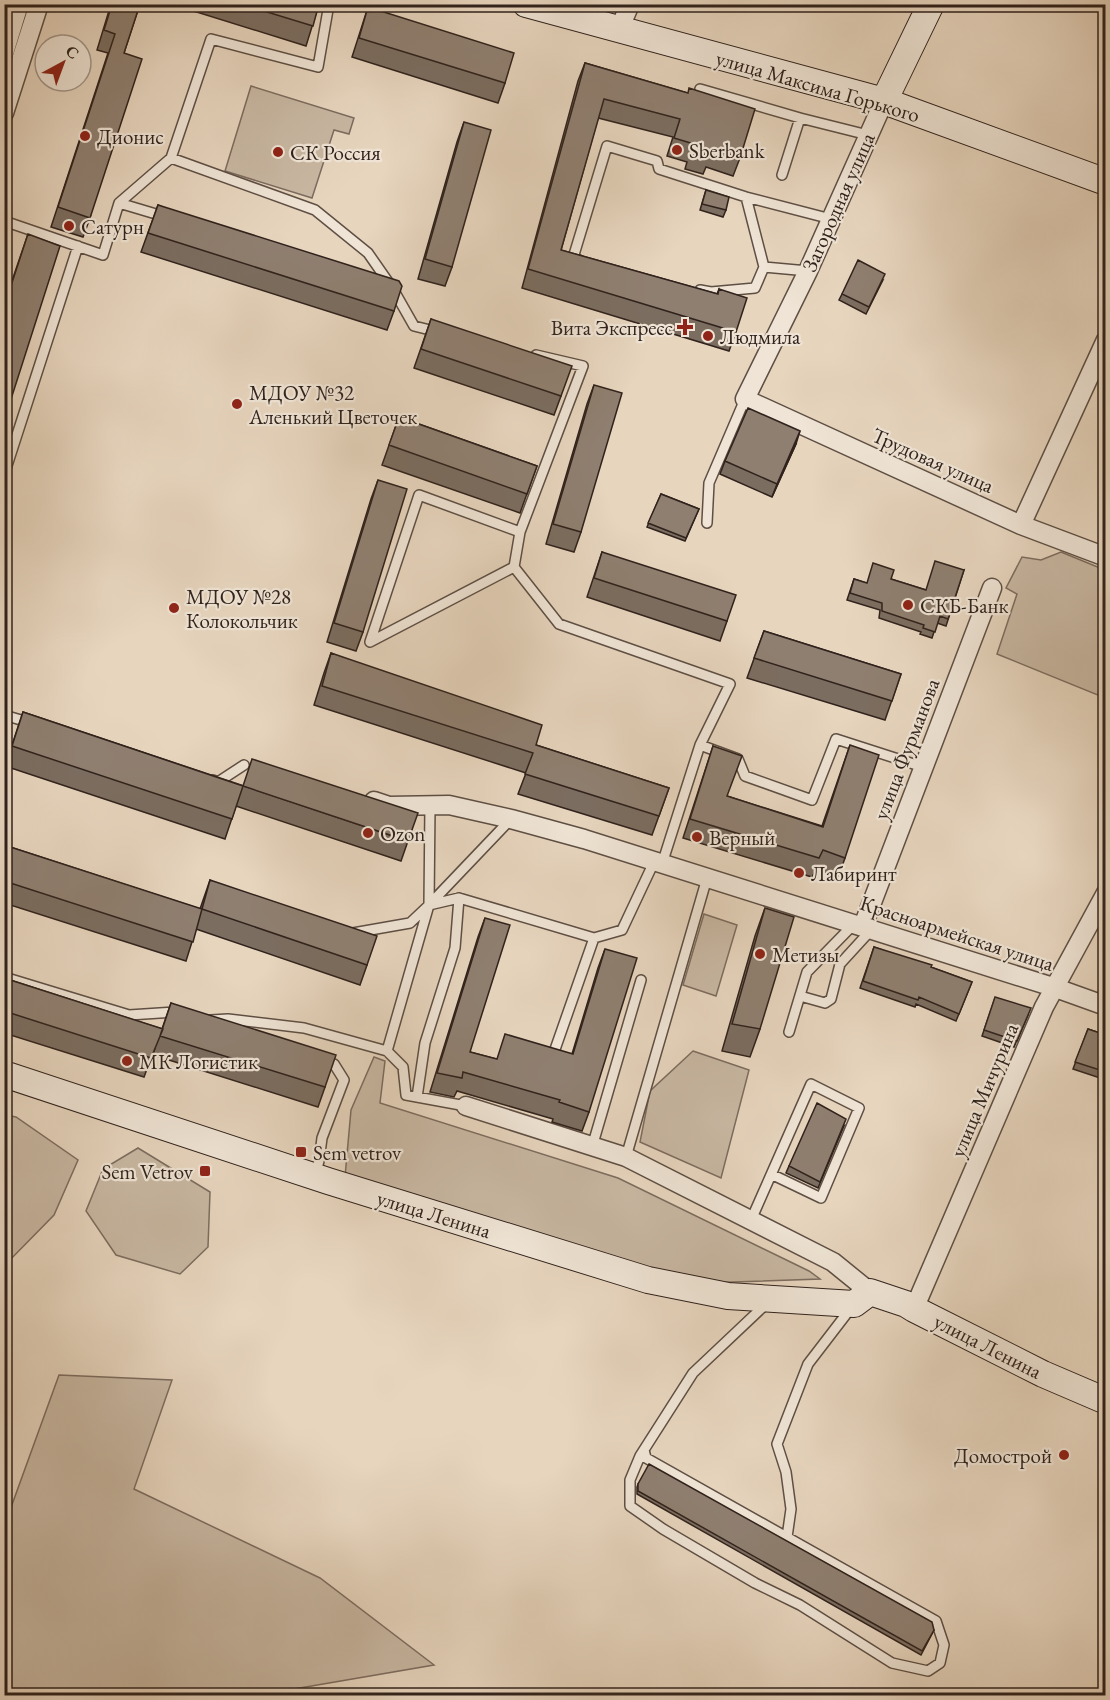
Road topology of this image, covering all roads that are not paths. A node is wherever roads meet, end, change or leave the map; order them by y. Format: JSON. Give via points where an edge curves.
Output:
{"nodes":[{"id":1,"x":20,"y":4,"type":"edge"},
{"id":2,"x":39,"y":4,"type":"edge"},
{"id":3,"x":329,"y":4,"type":"edge"},
{"id":4,"x":526,"y":4,"type":"edge"},
{"id":5,"x":630,"y":4,"type":"edge"},
{"id":6,"x":931,"y":4,"type":"edge"},
{"id":7,"x":619,"y":30,"type":"junction"},
{"id":8,"x":4,"y":53,"type":"edge"},
{"id":9,"x":700,"y":89,"type":"edge"},
{"id":10,"x":884,"y":101,"type":"junction"},
{"id":11,"x":4,"y":113,"type":"edge"},
{"id":12,"x":800,"y":118,"type":"junction"},
{"id":13,"x":868,"y":135,"type":"junction"},
{"id":14,"x":171,"y":158,"type":"junction"},
{"id":15,"x":782,"y":175,"type":"dead end"},
{"id":16,"x":1106,"y":182,"type":"edge"},
{"id":17,"x":746,"y":197,"type":"junction"},
{"id":18,"x":119,"y":203,"type":"junction"},
{"id":19,"x":831,"y":219,"type":"junction"},
{"id":20,"x":178,"y":220,"type":"edge"},
{"id":21,"x":4,"y":221,"type":"edge"},
{"id":22,"x":78,"y":246,"type":"junction"},
{"id":23,"x":584,"y":261,"type":"edge"},
{"id":24,"x":764,"y":267,"type":"junction"},
{"id":25,"x":808,"y":271,"type":"junction"},
{"id":26,"x":381,"y":283,"type":"edge"},
{"id":27,"x":688,"y":286,"type":"edge"},
{"id":28,"x":392,"y":287,"type":"junction"},
{"id":29,"x":448,"y":334,"type":"edge"},
{"id":30,"x":1106,"y":340,"type":"edge"},
{"id":31,"x":526,"y":353,"type":"edge"},
{"id":32,"x":745,"y":399,"type":"junction"},
{"id":33,"x":4,"y":475,"type":"edge"},
{"id":34,"x":707,"y":523,"type":"dead end"},
{"id":35,"x":1022,"y":525,"type":"junction"},
{"id":36,"x":520,"y":532,"type":"junction"},
{"id":37,"x":1106,"y":557,"type":"edge"},
{"id":38,"x":513,"y":567,"type":"junction"},
{"id":39,"x":992,"y":588,"type":"dead end"},
{"id":40,"x":4,"y":714,"type":"edge"},
{"id":41,"x":38,"y":725,"type":"edge"},
{"id":42,"x":700,"y":745,"type":"junction"},
{"id":43,"x":244,"y":765,"type":"dead end"},
{"id":44,"x":923,"y":767,"type":"junction"},
{"id":45,"x":207,"y":778,"type":"edge"},
{"id":46,"x":357,"y":795,"type":"edge"},
{"id":47,"x":430,"y":805,"type":"junction"},
{"id":48,"x":511,"y":819,"type":"junction"},
{"id":49,"x":658,"y":863,"type":"junction"},
{"id":50,"x":707,"y":878,"type":"junction"},
{"id":51,"x":1106,"y":893,"type":"edge"},
{"id":52,"x":459,"y":898,"type":"junction"},
{"id":53,"x":429,"y":905,"type":"junction"},
{"id":54,"x":863,"y":926,"type":"junction"},
{"id":55,"x":344,"y":930,"type":"edge"},
{"id":56,"x":594,"y":938,"type":"junction"},
{"id":57,"x":4,"y":977,"type":"edge"},
{"id":58,"x":641,"y":980,"type":"dead end"},
{"id":59,"x":1053,"y":987,"type":"junction"},
{"id":60,"x":800,"y":996,"type":"junction"},
{"id":61,"x":1106,"y":1006,"type":"edge"},
{"id":62,"x":175,"y":1012,"type":"edge"},
{"id":63,"x":218,"y":1030,"type":"edge"},
{"id":64,"x":789,"y":1032,"type":"dead end"},
{"id":65,"x":387,"y":1051,"type":"junction"},
{"id":66,"x":313,"y":1058,"type":"edge"},
{"id":67,"x":552,"y":1058,"type":"edge"},
{"id":68,"x":4,"y":1074,"type":"edge"},
{"id":69,"x":417,"y":1097,"type":"junction"},
{"id":70,"x":466,"y":1106,"type":"joint"},
{"id":71,"x":592,"y":1147,"type":"junction"},
{"id":72,"x":627,"y":1157,"type":"junction"},
{"id":73,"x":773,"y":1175,"type":"junction"},
{"id":74,"x":314,"y":1177,"type":"junction"},
{"id":75,"x":751,"y":1220,"type":"junction"},
{"id":76,"x":772,"y":1298,"type":"junction"},
{"id":77,"x":862,"y":1298,"type":"junction"},
{"id":78,"x":914,"y":1309,"type":"junction"},
{"id":79,"x":1106,"y":1401,"type":"edge"},
{"id":80,"x":644,"y":1450,"type":"junction"},
{"id":81,"x":787,"y":1537,"type":"junction"}],
"edges":[{"from":1,"to":8,"type":"street"},
{"from":2,"to":11,"type":"street"},
{"from":3,"to":14,"type":"lane","via":[[318,67],[211,39]]},
{"from":4,"to":7,"type":"street","name":"улица Максима Горького"},
{"from":5,"to":7,"type":"street"},
{"from":6,"to":10,"type":"street","name":"Загородная улица"},
{"from":7,"to":10,"type":"street","name":"улица Максима Горького"},
{"from":9,"to":12,"type":"lane"},
{"from":10,"to":13,"type":"street","name":"Загородная улица"},
{"from":10,"to":16,"type":"street","name":"улица Максима Горького"},
{"from":12,"to":13,"type":"lane"},
{"from":12,"to":15,"type":"lane"},
{"from":13,"to":19,"type":"street","name":"Загородная улица"},
{"from":14,"to":18,"type":"lane"},
{"from":14,"to":28,"type":"lane","via":[[315,210],[368,253]]},
{"from":17,"to":19,"type":"lane"},
{"from":17,"to":23,"type":"lane","via":[[659,169],[657,160],[607,146],[573,258]]},
{"from":17,"to":24,"type":"lane"},
{"from":18,"to":20,"type":"lane"},
{"from":18,"to":22,"type":"lane","via":[[103,255]]},
{"from":19,"to":25,"type":"street","name":"Загородная улица"},
{"from":21,"to":22,"type":"lane"},
{"from":22,"to":33,"type":"lane"},
{"from":24,"to":25,"type":"lane"},
{"from":24,"to":27,"type":"lane","via":[[755,288],[711,292]]},
{"from":25,"to":32,"type":"street","name":"Загородная улица"},
{"from":26,"to":28,"type":"lane"},
{"from":28,"to":29,"type":"lane","via":[[414,326]]},
{"from":30,"to":35,"type":"street"},
{"from":31,"to":36,"type":"lane","via":[[583,366]]},
{"from":32,"to":34,"type":"lane","via":[[709,483]]},
{"from":32,"to":35,"type":"street","name":"Трудовая улица"},
{"from":35,"to":37,"type":"street","name":"Трудовая улица"},
{"from":36,"to":38,"type":"lane"},
{"from":36,"to":38,"type":"lane","via":[[419,495],[370,642]]},
{"from":38,"to":42,"type":"lane","via":[[559,624],[730,684]]},
{"from":39,"to":44,"type":"street","name":"улица Фурманова"},
{"from":40,"to":41,"type":"lane"},
{"from":42,"to":44,"type":"lane","via":[[738,759],[745,776],[812,800],[836,739]]},
{"from":42,"to":49,"type":"lane"},
{"from":43,"to":45,"type":"lane","via":[[218,782]]},
{"from":44,"to":54,"type":"street","name":"улица Фурманова"},
{"from":46,"to":47,"type":"street","name":"Красноармейская улица","via":[[389,806]]},
{"from":47,"to":48,"type":"street","name":"Красноармейская улица","via":[[448,805]]},
{"from":47,"to":53,"type":"lane"},
{"from":48,"to":49,"type":"street","name":"Красноармейская улица"},
{"from":48,"to":53,"type":"lane"},
{"from":49,"to":50,"type":"street","name":"Красноармейская улица"},
{"from":49,"to":56,"type":"lane","via":[[622,930]]},
{"from":50,"to":54,"type":"street","name":"Красноармейская улица"},
{"from":50,"to":72,"type":"lane"},
{"from":51,"to":59,"type":"street","name":"улица Мичурина"},
{"from":52,"to":53,"type":"lane"},
{"from":52,"to":56,"type":"lane"},
{"from":52,"to":69,"type":"lane","via":[[455,948],[425,1043]]},
{"from":53,"to":55,"type":"lane","via":[[410,923],[355,933]]},
{"from":53,"to":65,"type":"lane"},
{"from":54,"to":59,"type":"street","name":"Красноармейская улица"},
{"from":54,"to":60,"type":"lane","via":[[807,972]]},
{"from":54,"to":60,"type":"lane","via":[[840,964],[831,999],[825,1004]]},
{"from":56,"to":67,"type":"lane"},
{"from":57,"to":62,"type":"lane","via":[[129,1015]]},
{"from":58,"to":71,"type":"lane"},
{"from":59,"to":61,"type":"street","name":"Красноармейская улица"},
{"from":59,"to":78,"type":"street","name":"улица Мичурина"},
{"from":60,"to":64,"type":"lane"},
{"from":63,"to":65,"type":"lane","via":[[206,1020],[228,1019],[304,1029]]},
{"from":65,"to":69,"type":"lane","via":[[403,1067],[406,1095]]},
{"from":66,"to":74,"type":"lane","via":[[334,1064],[344,1080],[322,1138]]},
{"from":68,"to":74,"type":"street","name":"улица Ленина"},
{"from":69,"to":70,"type":"lane"},
{"from":70,"to":71,"type":"street","name":"улица Ленина"},
{"from":71,"to":72,"type":"street","name":"улица Ленина"},
{"from":72,"to":75,"type":"street","name":"улица Ленина"},
{"from":73,"to":73,"type":"lane","via":[[811,1084],[859,1108],[821,1198]]},
{"from":73,"to":75,"type":"lane"},
{"from":74,"to":76,"type":"street","name":"улица Ленина","via":[[648,1280],[728,1296]]},
{"from":75,"to":77,"type":"street","name":"улица Ленина","via":[[833,1262]]},
{"from":76,"to":77,"type":"street","name":"улица Ленина"},
{"from":76,"to":80,"type":"lane","via":[[693,1374]]},
{"from":77,"to":78,"type":"street","name":"улица Ленина","via":[[906,1304]]},
{"from":77,"to":81,"type":"lane","via":[[808,1364],[777,1444],[791,1509]]},
{"from":78,"to":79,"type":"street","name":"улица Ленина"},
{"from":80,"to":81,"type":"lane","via":[[646,1458]]},
{"from":80,"to":81,"type":"lane","via":[[630,1480],[630,1506],[892,1663],[928,1671],[940,1663],[944,1645],[936,1621]]}]}
